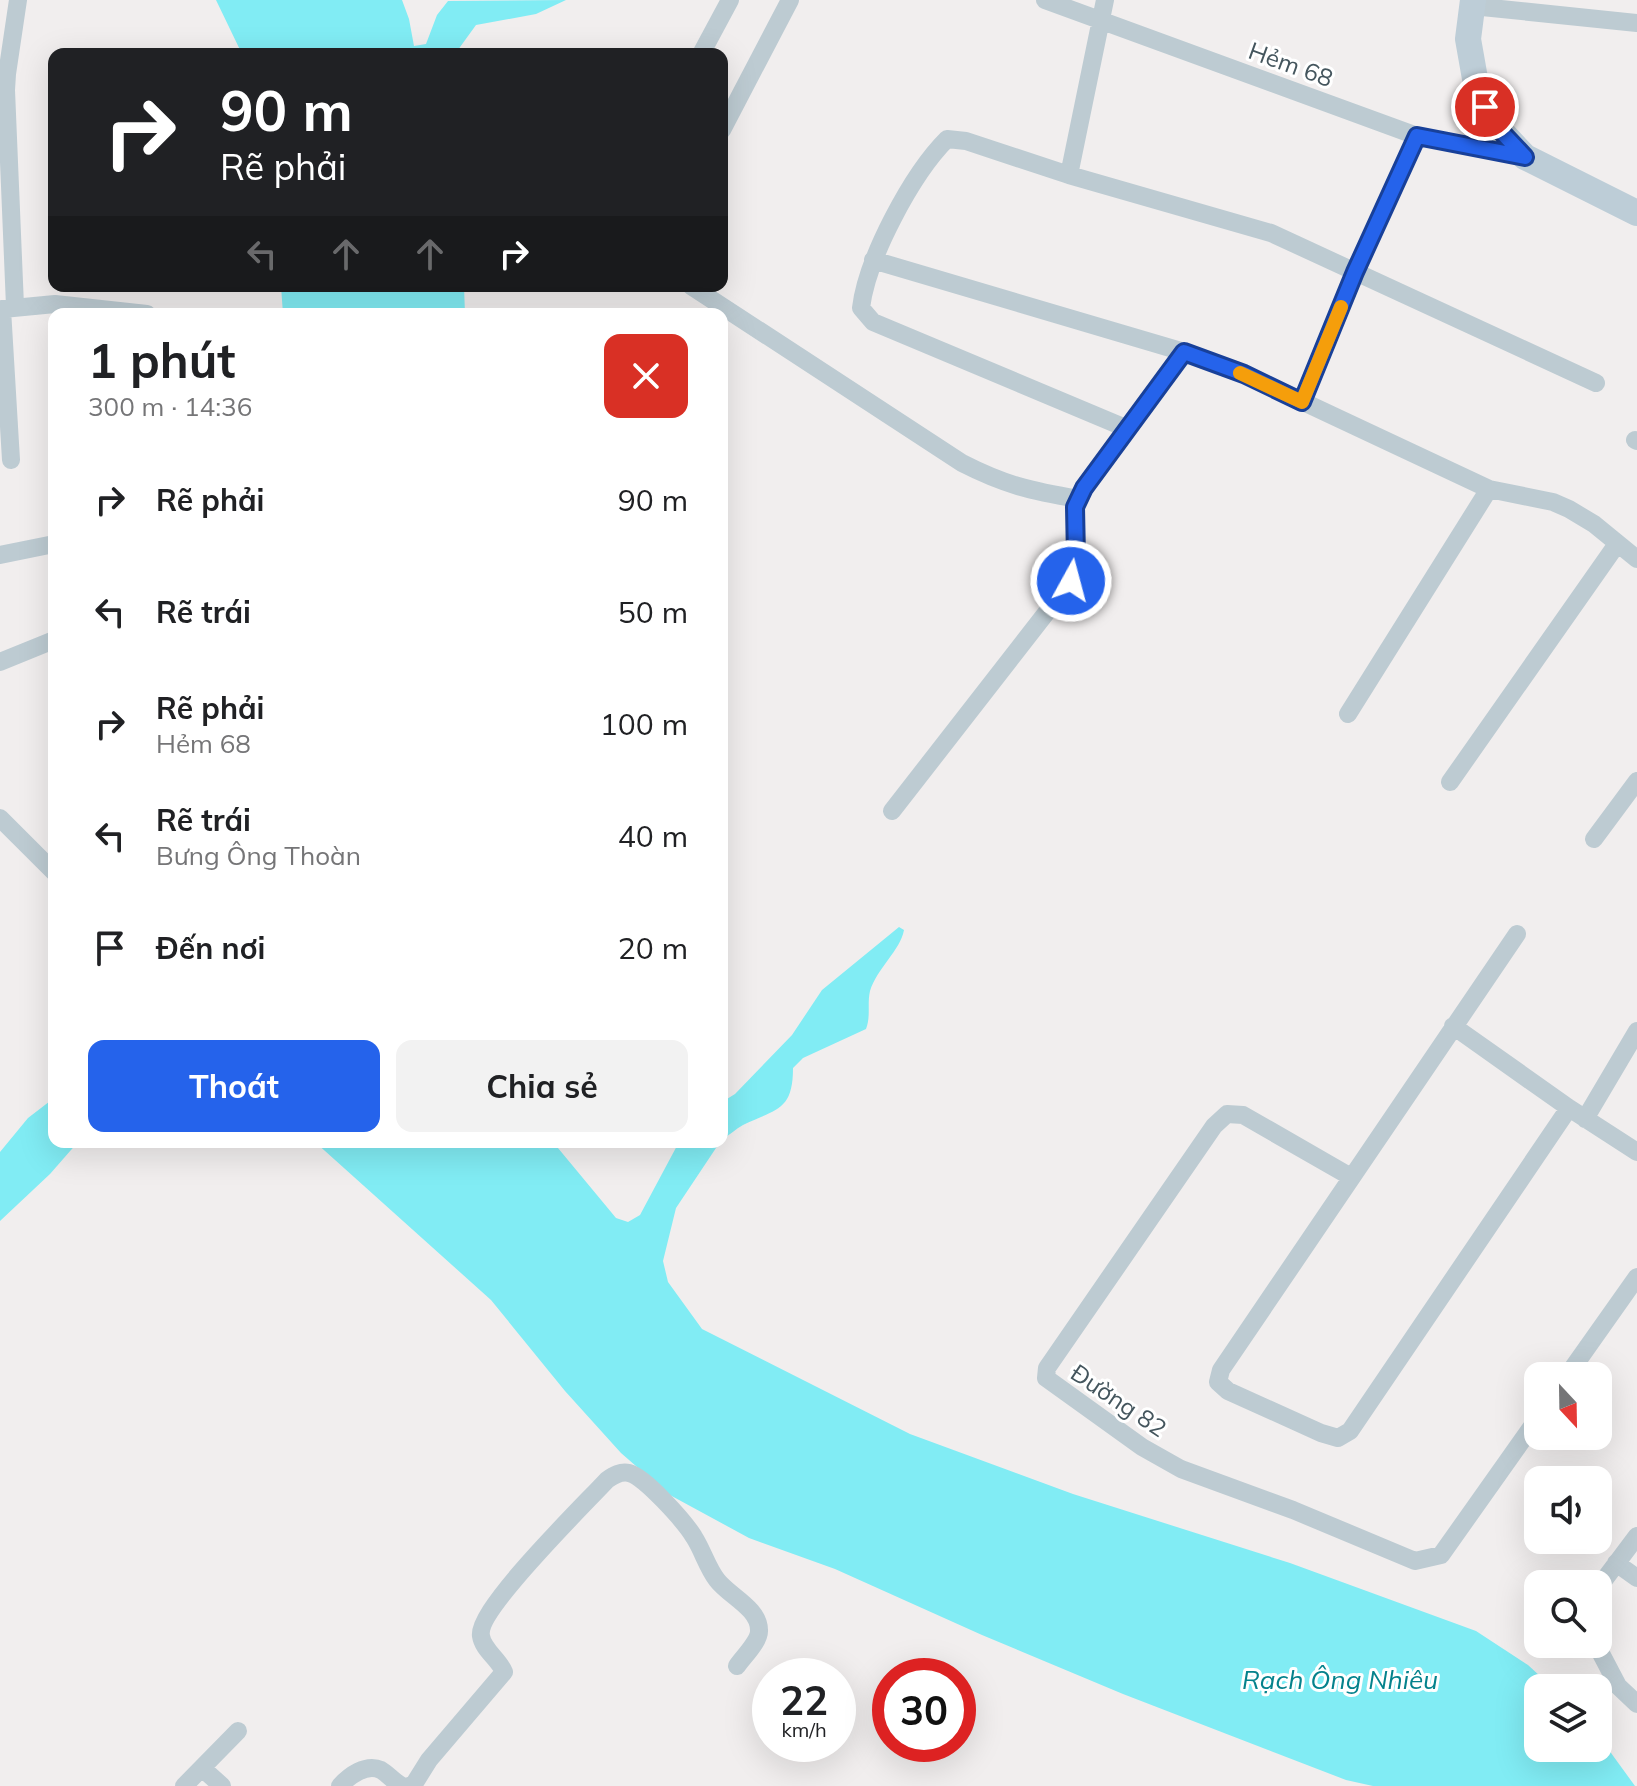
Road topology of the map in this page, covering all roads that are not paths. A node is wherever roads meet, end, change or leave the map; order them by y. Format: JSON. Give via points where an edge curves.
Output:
{"nodes":[{"id":1,"x":18,"y":0,"type":"edge"},
{"id":2,"x":730,"y":0,"type":"edge"},
{"id":3,"x":790,"y":0,"type":"edge"},
{"id":4,"x":1045,"y":0,"type":"edge"},
{"id":5,"x":1105,"y":0,"type":"edge"},
{"id":6,"x":1472,"y":3,"type":"edge"},
{"id":7,"x":1102,"y":20,"type":"junction"},
{"id":8,"x":1637,"y":23,"type":"edge"},
{"id":9,"x":704,"y":48,"type":"edge"},
{"id":10,"x":4,"y":74,"type":"edge"},
{"id":11,"x":728,"y":119,"type":"edge"},
{"id":12,"x":1417,"y":136,"type":"junction"},
{"id":13,"x":1525,"y":157,"type":"junction"},
{"id":14,"x":1069,"y":175,"type":"junction"},
{"id":15,"x":1637,"y":213,"type":"edge"},
{"id":16,"x":873,"y":260,"type":"junction"},
{"id":17,"x":1355,"y":272,"type":"junction"},
{"id":18,"x":80,"y":292,"type":"edge"},
{"id":19,"x":700,"y":292,"type":"edge"},
{"id":20,"x":81,"y":305,"type":"junction"},
{"id":21,"x":6,"y":308,"type":"edge"},
{"id":22,"x":103,"y":308,"type":"edge"},
{"id":23,"x":725,"y":308,"type":"edge"},
{"id":24,"x":728,"y":310,"type":"edge"},
{"id":25,"x":1184,"y":352,"type":"junction"},
{"id":26,"x":1596,"y":383,"type":"dead end"},
{"id":27,"x":1302,"y":402,"type":"junction"},
{"id":28,"x":1128,"y":429,"type":"junction"},
{"id":29,"x":11,"y":460,"type":"dead end"},
{"id":30,"x":1489,"y":489,"type":"junction"},
{"id":31,"x":1079,"y":499,"type":"junction"},
{"id":32,"x":1617,"y":544,"type":"junction"},
{"id":33,"x":48,"y":545,"type":"edge"},
{"id":34,"x":0,"y":555,"type":"edge"},
{"id":35,"x":1637,"y":559,"type":"edge"},
{"id":36,"x":48,"y":642,"type":"edge"},
{"id":37,"x":0,"y":662,"type":"edge"},
{"id":38,"x":1348,"y":714,"type":"dead end"},
{"id":39,"x":1637,"y":781,"type":"edge"},
{"id":40,"x":1450,"y":782,"type":"dead end"},
{"id":41,"x":892,"y":811,"type":"dead end"},
{"id":42,"x":0,"y":818,"type":"edge"},
{"id":43,"x":1594,"y":839,"type":"dead end"},
{"id":44,"x":48,"y":866,"type":"edge"},
{"id":45,"x":1517,"y":934,"type":"dead end"},
{"id":46,"x":1453,"y":1026,"type":"junction"},
{"id":47,"x":1637,"y":1031,"type":"edge"},
{"id":48,"x":1569,"y":1108,"type":"junction"},
{"id":49,"x":1585,"y":1119,"type":"junction"},
{"id":50,"x":1637,"y":1152,"type":"edge"},
{"id":51,"x":1351,"y":1177,"type":"junction"},
{"id":52,"x":1637,"y":1277,"type":"edge"},
{"id":53,"x":1577,"y":1362,"type":"edge"},
{"id":54,"x":1524,"y":1438,"type":"edge"},
{"id":55,"x":1637,"y":1536,"type":"edge"},
{"id":56,"x":1616,"y":1563,"type":"junction"},
{"id":57,"x":1611,"y":1570,"type":"edge"},
{"id":58,"x":1637,"y":1578,"type":"edge"},
{"id":59,"x":1603,"y":1658,"type":"edge"},
{"id":60,"x":737,"y":1666,"type":"dead end"},
{"id":61,"x":1637,"y":1704,"type":"edge"},
{"id":62,"x":238,"y":1731,"type":"dead end"},
{"id":63,"x":202,"y":1768,"type":"junction"},
{"id":64,"x":184,"y":1786,"type":"edge"},
{"id":65,"x":222,"y":1786,"type":"edge"},
{"id":66,"x":340,"y":1786,"type":"edge"},
{"id":67,"x":402,"y":1786,"type":"edge"},
{"id":68,"x":409,"y":1786,"type":"edge"}],
"edges":[{"from":1,"to":10,"type":"street"},
{"from":2,"to":9,"type":"street"},
{"from":3,"to":11,"type":"street"},
{"from":4,"to":7,"type":"street","name":"Hẻm 68"},
{"from":5,"to":7,"type":"street"},
{"from":6,"to":8,"type":"street"},
{"from":6,"to":13,"type":"street","via":[[1468,39],[1477,90],[1494,124]]},
{"from":7,"to":12,"type":"street","name":"Hẻm 68"},
{"from":7,"to":14,"type":"street"},
{"from":10,"to":21,"type":"street"},
{"from":12,"to":13,"type":"street","name":"Hẻm 68"},
{"from":12,"to":17,"type":"street"},
{"from":13,"to":15,"type":"street"},
{"from":14,"to":16,"type":"street","via":[[947,139],[920,170]]},
{"from":14,"to":17,"type":"street","via":[[1271,233]]},
{"from":16,"to":25,"type":"street"},
{"from":16,"to":28,"type":"street","via":[[861,308],[873,322]]},
{"from":17,"to":26,"type":"street"},
{"from":17,"to":27,"type":"street"},
{"from":18,"to":20,"type":"street"},
{"from":19,"to":23,"type":"street"},
{"from":20,"to":21,"type":"street"},
{"from":20,"to":22,"type":"street"},
{"from":21,"to":29,"type":"street"},
{"from":24,"to":31,"type":"street","via":[[962,463],[1025,490]]},
{"from":25,"to":27,"type":"street"},
{"from":25,"to":28,"type":"street"},
{"from":27,"to":30,"type":"street"},
{"from":28,"to":31,"type":"street"},
{"from":30,"to":32,"type":"street","via":[[1553,502],[1594,524]]},
{"from":30,"to":38,"type":"street"},
{"from":31,"to":41,"type":"street","via":[[1071,581]]},
{"from":32,"to":35,"type":"street"},
{"from":32,"to":40,"type":"street"},
{"from":33,"to":34,"type":"street"},
{"from":36,"to":37,"type":"street"},
{"from":39,"to":43,"type":"street"},
{"from":42,"to":44,"type":"street"},
{"from":45,"to":46,"type":"street"},
{"from":46,"to":48,"type":"street"},
{"from":46,"to":51,"type":"street"},
{"from":47,"to":49,"type":"street"},
{"from":48,"to":49,"type":"street"},
{"from":48,"to":51,"type":"street","via":[[1350,1431],[1338,1438],[1218,1382],[1221,1370]]},
{"from":49,"to":50,"type":"street"},
{"from":51,"to":54,"type":"street","name":"Đường 82","via":[[1243,1115],[1227,1114],[1047,1368],[1046,1378],[1181,1469],[1415,1561],[1441,1555]]},
{"from":52,"to":53,"type":"street"},
{"from":55,"to":56,"type":"street"},
{"from":56,"to":57,"type":"street"},
{"from":56,"to":58,"type":"street"},
{"from":59,"to":61,"type":"street","via":[[1618,1686]]},
{"from":60,"to":68,"type":"street","via":[[759,1635],[753,1612],[715,1578],[684,1523],[639,1478],[618,1473],[496,1601],[480,1633],[504,1672]]},
{"from":62,"to":63,"type":"street"},
{"from":63,"to":64,"type":"street"},
{"from":63,"to":65,"type":"street"},
{"from":66,"to":67,"type":"street","via":[[374,1768]]}]}
